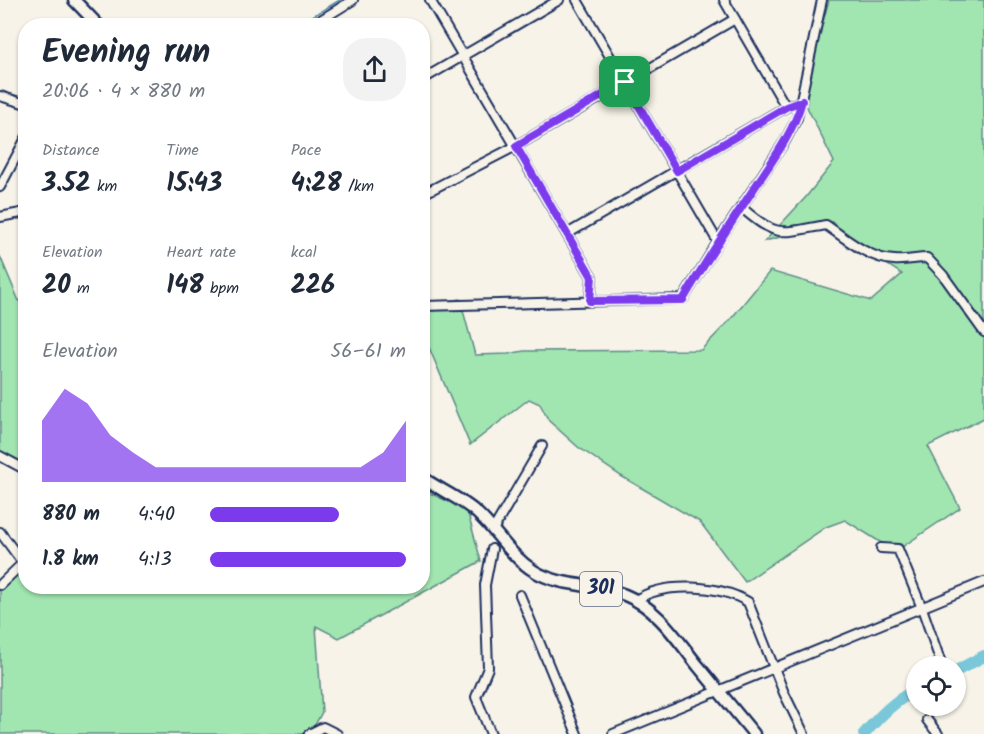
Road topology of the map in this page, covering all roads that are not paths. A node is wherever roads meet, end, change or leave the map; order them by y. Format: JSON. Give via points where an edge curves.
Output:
{"nodes":[{"id":1,"x":74,"y":0,"type":"edge"},
{"id":2,"x":353,"y":0,"type":"edge"},
{"id":3,"x":430,"y":0,"type":"edge"},
{"id":4,"x":559,"y":0,"type":"edge"},
{"id":5,"x":578,"y":0,"type":"edge"},
{"id":6,"x":724,"y":0,"type":"edge"},
{"id":7,"x":822,"y":0,"type":"edge"},
{"id":8,"x":91,"y":18,"type":"edge"},
{"id":9,"x":324,"y":18,"type":"edge"},
{"id":10,"x":735,"y":19,"type":"junction"},
{"id":11,"x":463,"y":56,"type":"junction"},
{"id":12,"x":430,"y":75,"type":"edge"},
{"id":13,"x":625,"y":82,"type":"junction"},
{"id":14,"x":0,"y":96,"type":"edge"},
{"id":15,"x":802,"y":101,"type":"junction"},
{"id":16,"x":18,"y":102,"type":"edge"},
{"id":17,"x":786,"y":107,"type":"junction"},
{"id":18,"x":516,"y":146,"type":"junction"},
{"id":19,"x":18,"y":153,"type":"edge"},
{"id":20,"x":677,"y":171,"type":"junction"},
{"id":21,"x":0,"y":188,"type":"edge"},
{"id":22,"x":430,"y":190,"type":"edge"},
{"id":23,"x":741,"y":207,"type":"junction"},
{"id":24,"x":18,"y":214,"type":"edge"},
{"id":25,"x":0,"y":217,"type":"edge"},
{"id":26,"x":567,"y":234,"type":"junction"},
{"id":27,"x":718,"y":242,"type":"junction"},
{"id":28,"x":590,"y":301,"type":"junction"},
{"id":29,"x":430,"y":306,"type":"edge"},
{"id":30,"x":984,"y":332,"type":"edge"},
{"id":31,"x":542,"y":446,"type":"dead end"},
{"id":32,"x":2,"y":459,"type":"edge"},
{"id":33,"x":18,"y":466,"type":"edge"},
{"id":34,"x":430,"y":483,"type":"edge"},
{"id":35,"x":493,"y":530,"type":"junction"},
{"id":36,"x":0,"y":532,"type":"edge"},
{"id":37,"x":881,"y":548,"type":"dead end"},
{"id":38,"x":492,"y":549,"type":"dead end"},
{"id":39,"x":18,"y":554,"type":"edge"},
{"id":40,"x":18,"y":568,"type":"edge"},
{"id":41,"x":984,"y":582,"type":"edge"},
{"id":42,"x":0,"y":585,"type":"edge"},
{"id":43,"x":520,"y":595,"type":"dead end"},
{"id":44,"x":636,"y":600,"type":"junction"},
{"id":45,"x":922,"y":608,"type":"junction"},
{"id":46,"x":939,"y":656,"type":"edge"},
{"id":47,"x":775,"y":668,"type":"junction"},
{"id":48,"x":719,"y":692,"type":"junction"},
{"id":49,"x":927,"y":720,"type":"dead end"},
{"id":50,"x":309,"y":734,"type":"edge"},
{"id":51,"x":337,"y":734,"type":"edge"},
{"id":52,"x":491,"y":734,"type":"edge"},
{"id":53,"x":577,"y":734,"type":"edge"},
{"id":54,"x":613,"y":734,"type":"edge"},
{"id":55,"x":754,"y":734,"type":"edge"},
{"id":56,"x":804,"y":734,"type":"edge"},
{"id":57,"x":938,"y":734,"type":"edge"}],
"edges":[{"from":1,"to":8,"type":"highway"},
{"from":2,"to":9,"type":"street"},
{"from":3,"to":11,"type":"street"},
{"from":4,"to":11,"type":"street"},
{"from":5,"to":13,"type":"street"},
{"from":6,"to":10,"type":"street"},
{"from":7,"to":15,"type":"street"},
{"from":10,"to":13,"type":"street"},
{"from":10,"to":17,"type":"street"},
{"from":11,"to":12,"type":"street"},
{"from":11,"to":18,"type":"street"},
{"from":13,"to":18,"type":"street"},
{"from":13,"to":20,"type":"street"},
{"from":14,"to":16,"type":"street"},
{"from":15,"to":17,"type":"street"},
{"from":15,"to":23,"type":"street","via":[[785,141]]},
{"from":17,"to":20,"type":"street"},
{"from":18,"to":22,"type":"street"},
{"from":18,"to":26,"type":"street"},
{"from":19,"to":21,"type":"street"},
{"from":20,"to":26,"type":"street"},
{"from":20,"to":27,"type":"street"},
{"from":23,"to":27,"type":"street"},
{"from":23,"to":30,"type":"street","via":[[769,229],[801,231],[826,225],[885,259],[927,258]]},
{"from":24,"to":25,"type":"street"},
{"from":26,"to":28,"type":"street","via":[[592,277]]},
{"from":27,"to":28,"type":"street","via":[[683,300]]},
{"from":28,"to":29,"type":"street"},
{"from":31,"to":35,"type":"street"},
{"from":32,"to":33,"type":"street"},
{"from":34,"to":35,"type":"highway","number":"301","via":[[474,511]]},
{"from":35,"to":44,"type":"highway","number":"301","via":[[515,557],[544,576]]},
{"from":36,"to":39,"type":"street"},
{"from":37,"to":45,"type":"street","via":[[898,549]]},
{"from":38,"to":52,"type":"street","via":[[486,585],[488,668],[476,697]]},
{"from":40,"to":42,"type":"street"},
{"from":41,"to":45,"type":"street"},
{"from":43,"to":53,"type":"street"},
{"from":44,"to":47,"type":"street","via":[[658,590],[690,587],[744,599]]},
{"from":44,"to":48,"type":"highway","number":"301","via":[[663,623]]},
{"from":45,"to":46,"type":"street"},
{"from":45,"to":47,"type":"street"},
{"from":47,"to":48,"type":"street"},
{"from":47,"to":56,"type":"street"},
{"from":48,"to":54,"type":"street"},
{"from":48,"to":55,"type":"highway","number":"301"},
{"from":49,"to":57,"type":"street"},
{"from":50,"to":51,"type":"street","via":[[323,727]]}]}
